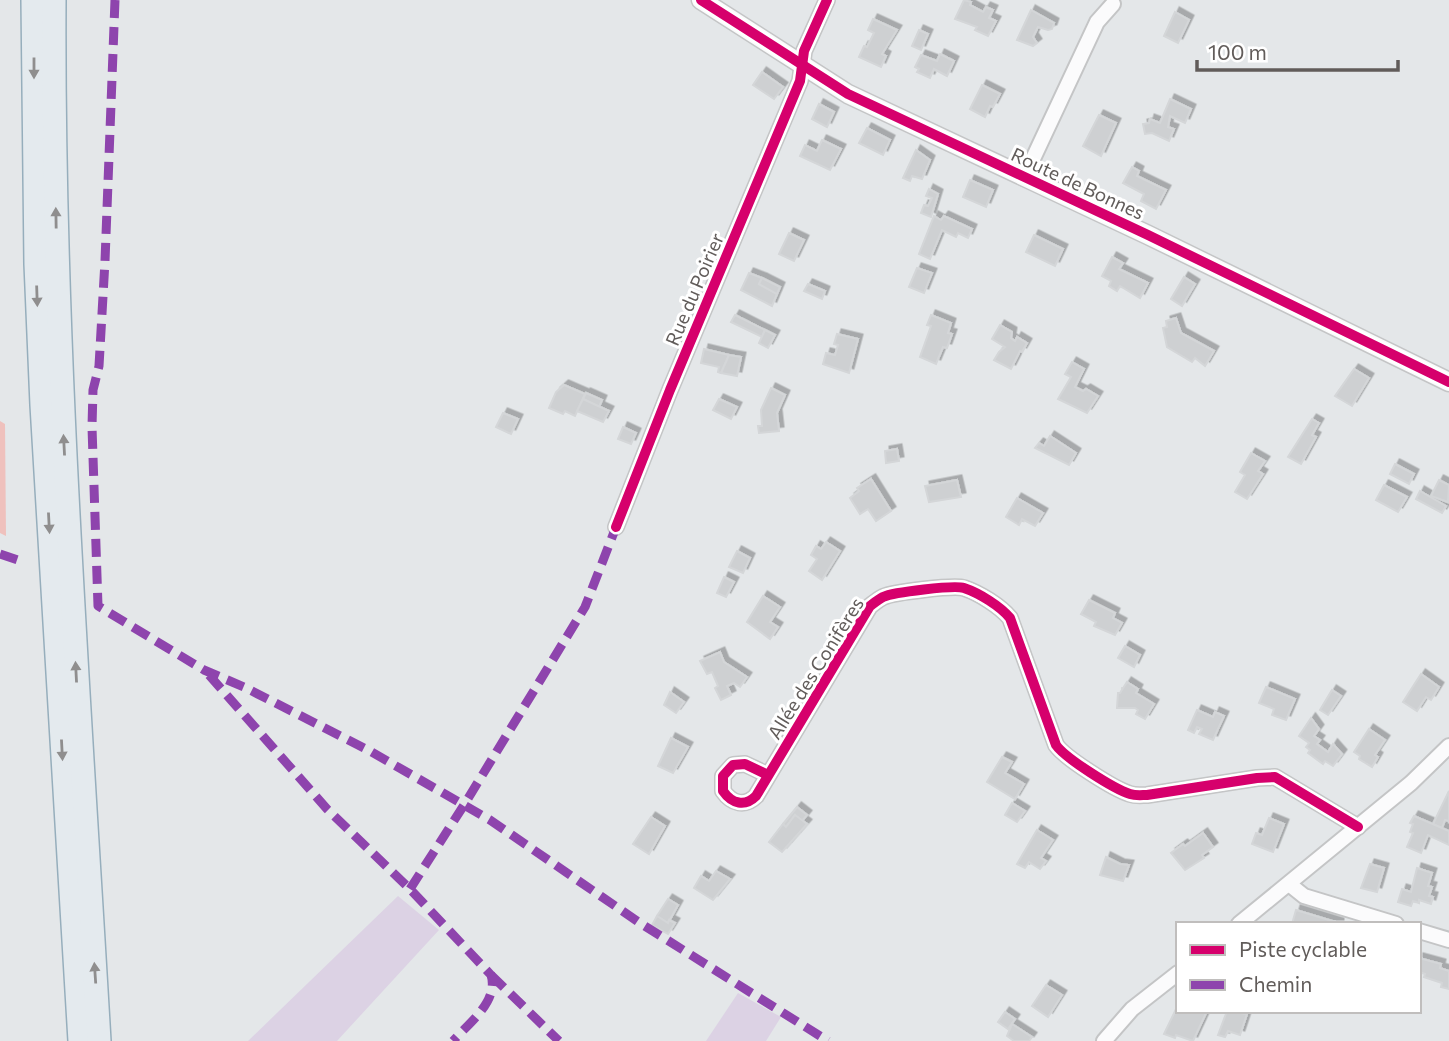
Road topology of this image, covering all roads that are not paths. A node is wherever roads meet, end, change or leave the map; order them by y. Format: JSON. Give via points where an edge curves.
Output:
{"nodes":[{"id":1,"x":33,"y":0,"type":"edge"},
{"id":2,"x":54,"y":0,"type":"edge"},
{"id":3,"x":68,"y":0,"type":"edge"},
{"id":4,"x":701,"y":0,"type":"edge"},
{"id":5,"x":827,"y":0,"type":"edge"},
{"id":6,"x":1114,"y":4,"type":"dead end"},
{"id":7,"x":802,"y":66,"type":"junction"},
{"id":8,"x":54,"y":82,"type":"junction"},
{"id":9,"x":1024,"y":178,"type":"junction"},
{"id":10,"x":1449,"y":382,"type":"edge"},
{"id":11,"x":616,"y":527,"type":"dead end"},
{"id":12,"x":1449,"y":746,"type":"edge"},
{"id":13,"x":768,"y":775,"type":"dead end"},
{"id":14,"x":1358,"y":827,"type":"junction"},
{"id":15,"x":1289,"y":884,"type":"junction"},
{"id":16,"x":1242,"y":922,"type":"edge"},
{"id":17,"x":1389,"y":922,"type":"edge"},
{"id":18,"x":1421,"y":932,"type":"edge"},
{"id":19,"x":1449,"y":940,"type":"edge"},
{"id":20,"x":1176,"y":975,"type":"edge"},
{"id":21,"x":79,"y":1041,"type":"edge"},
{"id":22,"x":99,"y":1041,"type":"edge"},
{"id":23,"x":1104,"y":1041,"type":"edge"}],
"edges":[{"from":1,"to":21,"type":"highway","one_way":true,"via":[[42,405]]},
{"from":2,"to":8,"type":"highway"},
{"from":3,"to":8,"type":"highway","via":[[63,64]]},
{"from":4,"to":7,"type":"street","name":"Route de Bonnes"},
{"from":5,"to":7,"type":"street","name":"Rue du Poirier"},
{"from":6,"to":9,"type":"street","via":[[1097,22]]},
{"from":7,"to":9,"type":"street","name":"Route de Bonnes","via":[[848,94]]},
{"from":7,"to":11,"type":"street","name":"Rue du Poirier","via":[[800,81]]},
{"from":22,"to":8,"type":"highway","one_way":true,"via":[[61,404]]},
{"from":9,"to":10,"type":"street","name":"Route de Bonnes"},
{"from":12,"to":14,"type":"street"},
{"from":13,"to":14,"type":"street","name":"Allée des Conifères","via":[[870,606],[885,596],[952,586],[978,595],[1010,618],[1056,745],[1119,789],[1147,795],[1275,777]]},
{"from":14,"to":15,"type":"street"},
{"from":15,"to":16,"type":"street"},
{"from":15,"to":17,"type":"street","via":[[1304,896]]},
{"from":18,"to":19,"type":"street"},
{"from":20,"to":23,"type":"street","via":[[1132,1009]]}]}
